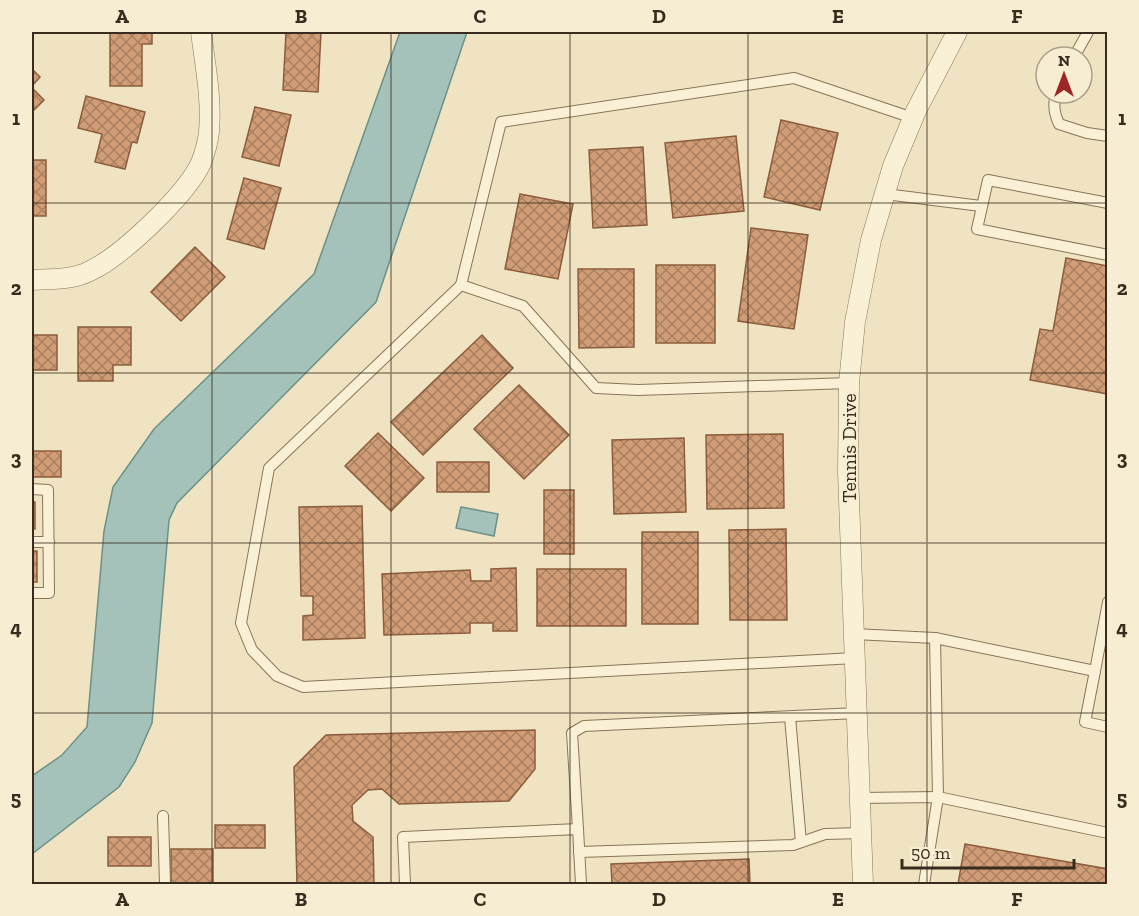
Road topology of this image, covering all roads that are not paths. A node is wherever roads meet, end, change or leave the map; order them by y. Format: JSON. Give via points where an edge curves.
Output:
{"nodes":[{"id":1,"x":201,"y":32,"type":"edge"},
{"id":2,"x":957,"y":32,"type":"edge"},
{"id":3,"x":1053,"y":105,"type":"edge"},
{"id":4,"x":913,"y":118,"type":"junction"},
{"id":5,"x":1107,"y":136,"type":"edge"},
{"id":6,"x":885,"y":194,"type":"junction"},
{"id":7,"x":1107,"y":202,"type":"edge"},
{"id":8,"x":981,"y":206,"type":"junction"},
{"id":9,"x":1107,"y":255,"type":"edge"},
{"id":10,"x":32,"y":280,"type":"edge"},
{"id":11,"x":461,"y":285,"type":"junction"},
{"id":12,"x":849,"y":383,"type":"junction"},
{"id":13,"x":32,"y":489,"type":"edge"},
{"id":14,"x":32,"y":542,"type":"edge"},
{"id":15,"x":49,"y":542,"type":"junction"},
{"id":16,"x":32,"y":593,"type":"edge"},
{"id":17,"x":1107,"y":602,"type":"edge"},
{"id":18,"x":854,"y":634,"type":"junction"},
{"id":19,"x":935,"y":638,"type":"junction"},
{"id":20,"x":855,"y":658,"type":"junction"},
{"id":21,"x":1095,"y":671,"type":"junction"},
{"id":22,"x":857,"y":713,"type":"junction"},
{"id":23,"x":790,"y":717,"type":"junction"},
{"id":24,"x":1107,"y":727,"type":"edge"},
{"id":25,"x":938,"y":797,"type":"junction"},
{"id":26,"x":860,"y":798,"type":"junction"},
{"id":27,"x":164,"y":816,"type":"dead end"},
{"id":28,"x":578,"y":830,"type":"junction"},
{"id":29,"x":862,"y":833,"type":"junction"},
{"id":30,"x":1107,"y":833,"type":"edge"},
{"id":31,"x":801,"y":842,"type":"junction"},
{"id":32,"x":579,"y":852,"type":"junction"},
{"id":33,"x":165,"y":885,"type":"edge"},
{"id":34,"x":405,"y":885,"type":"edge"},
{"id":35,"x":581,"y":885,"type":"edge"},
{"id":36,"x":863,"y":885,"type":"edge"},
{"id":37,"x":924,"y":885,"type":"edge"}],
"edges":[{"from":1,"to":10,"type":"street","via":[[208,81],[209,133],[201,163],[186,186],[148,228],[90,272]]},
{"from":2,"to":4,"type":"street","name":"Tennis Drive"},
{"from":3,"to":5,"type":"lane","via":[[1059,124]]},
{"from":4,"to":6,"type":"street","name":"Tennis Drive"},
{"from":4,"to":11,"type":"lane","via":[[794,78],[501,122]]},
{"from":6,"to":8,"type":"lane"},
{"from":6,"to":12,"type":"street","name":"Tennis Drive","via":[[871,240],[855,322]]},
{"from":7,"to":8,"type":"lane","via":[[988,180]]},
{"from":8,"to":9,"type":"lane","via":[[977,229]]},
{"from":11,"to":12,"type":"lane","via":[[523,306],[596,388]]},
{"from":11,"to":20,"type":"lane","via":[[269,468],[241,623],[252,650],[277,676],[303,687]]},
{"from":12,"to":18,"type":"street","name":"Tennis Drive"},
{"from":13,"to":15,"type":"lane","via":[[48,489]]},
{"from":14,"to":15,"type":"lane"},
{"from":15,"to":16,"type":"lane","via":[[49,593]]},
{"from":17,"to":21,"type":"lane"},
{"from":18,"to":19,"type":"lane"},
{"from":18,"to":20,"type":"street","name":"Tennis Drive"},
{"from":19,"to":21,"type":"lane"},
{"from":19,"to":25,"type":"lane"},
{"from":20,"to":22,"type":"street","name":"Tennis Drive"},
{"from":21,"to":24,"type":"lane","via":[[1085,722]]},
{"from":22,"to":23,"type":"lane"},
{"from":22,"to":26,"type":"street","name":"Tennis Drive"},
{"from":23,"to":28,"type":"lane","via":[[584,726],[572,733]]},
{"from":23,"to":31,"type":"lane"},
{"from":25,"to":26,"type":"lane"},
{"from":25,"to":30,"type":"lane"},
{"from":25,"to":37,"type":"lane"},
{"from":26,"to":29,"type":"street","name":"Tennis Drive"},
{"from":27,"to":33,"type":"lane"},
{"from":28,"to":32,"type":"lane"},
{"from":28,"to":34,"type":"lane","via":[[403,837]]},
{"from":29,"to":31,"type":"lane","via":[[825,834]]},
{"from":29,"to":36,"type":"street","name":"Tennis Drive"},
{"from":31,"to":32,"type":"lane"},
{"from":32,"to":35,"type":"lane"}]}
